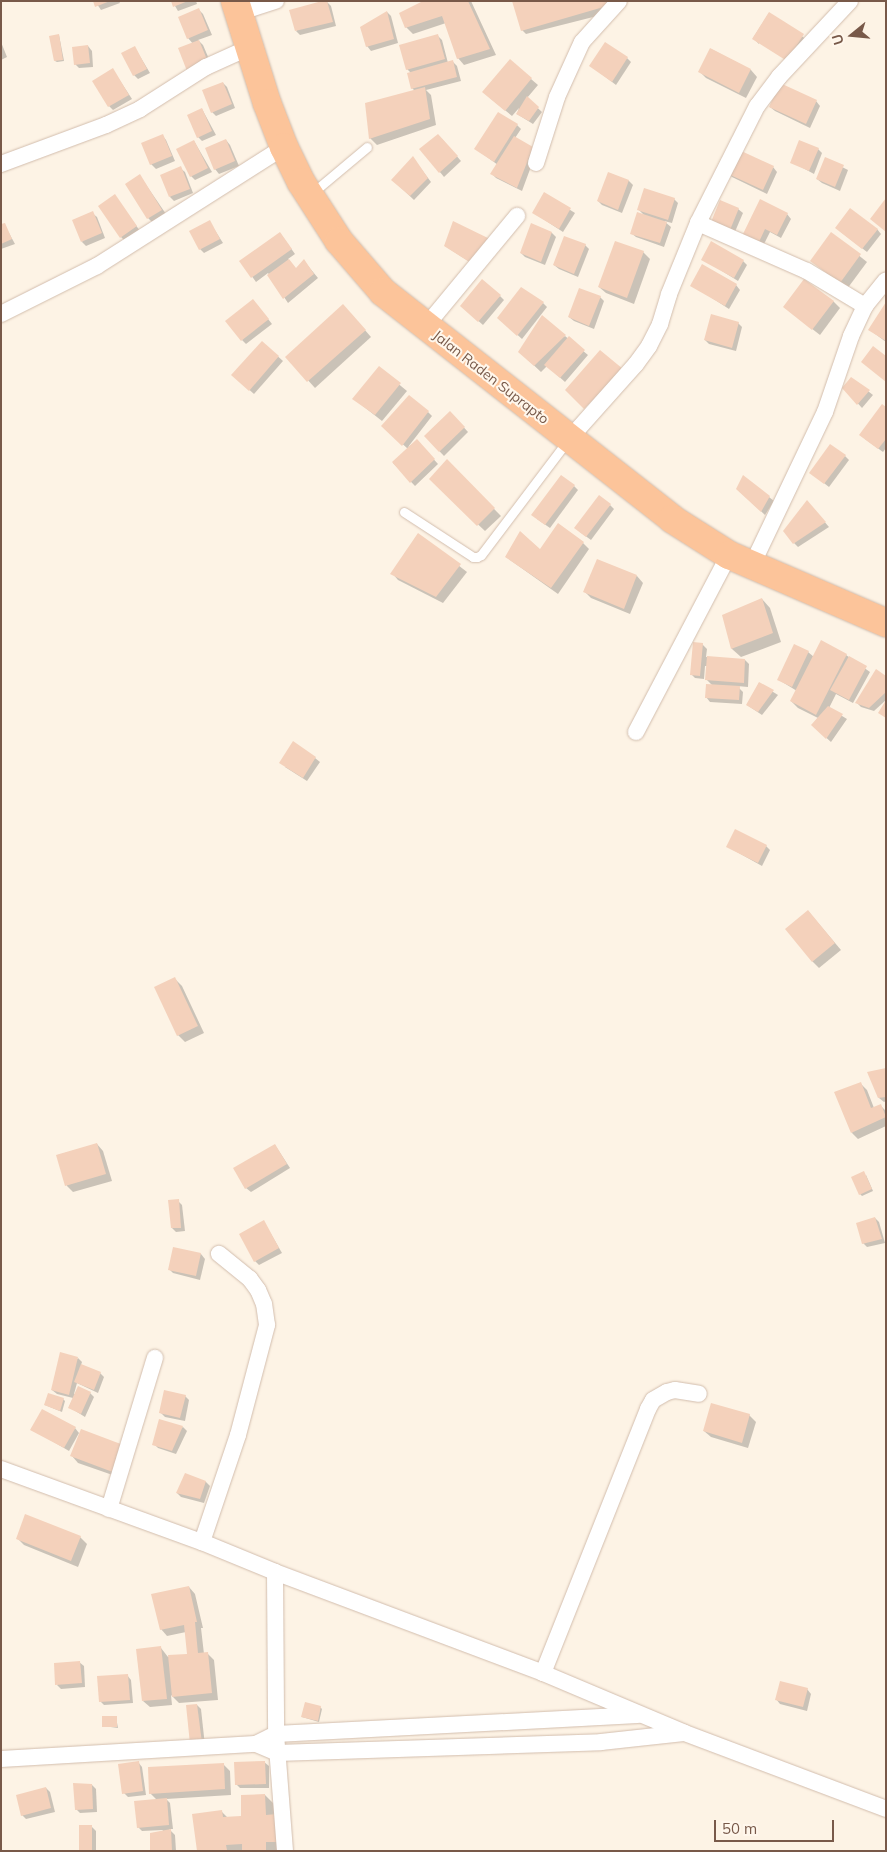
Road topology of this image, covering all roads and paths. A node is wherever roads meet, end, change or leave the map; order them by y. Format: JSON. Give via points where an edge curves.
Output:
{"nodes":[{"id":1,"x":276,"y":1,"type":"edge"},
{"id":2,"x":619,"y":1,"type":"edge"},
{"id":3,"x":850,"y":1,"type":"edge"},
{"id":4,"x":236,"y":7,"type":"edge"},
{"id":5,"x":248,"y":48,"type":"junction"},
{"id":6,"x":284,"y":146,"type":"junction"},
{"id":7,"x":368,"y":147,"type":"dead end"},
{"id":8,"x":3,"y":158,"type":"edge"},
{"id":9,"x":536,"y":163,"type":"dead end"},
{"id":10,"x":309,"y":196,"type":"junction"},
{"id":11,"x":516,"y":216,"type":"dead end"},
{"id":12,"x":698,"y":223,"type":"junction"},
{"id":13,"x":886,"y":280,"type":"edge"},
{"id":14,"x":865,"y":306,"type":"junction"},
{"id":15,"x":1,"y":314,"type":"edge"},
{"id":16,"x":426,"y":326,"type":"junction"},
{"id":17,"x":570,"y":438,"type":"junction"},
{"id":18,"x":404,"y":512,"type":"dead end"},
{"id":19,"x":741,"y":560,"type":"junction"},
{"id":20,"x":886,"y":624,"type":"edge"},
{"id":21,"x":636,"y":732,"type":"dead end"},
{"id":22,"x":219,"y":1254,"type":"dead end"},
{"id":23,"x":155,"y":1358,"type":"dead end"},
{"id":24,"x":699,"y":1394,"type":"dead end"},
{"id":25,"x":1,"y":1469,"type":"edge"},
{"id":26,"x":109,"y":1509,"type":"junction"},
{"id":27,"x":202,"y":1542,"type":"junction"},
{"id":28,"x":275,"y":1572,"type":"junction"},
{"id":29,"x":543,"y":1673,"type":"junction"},
{"id":30,"x":642,"y":1715,"type":"junction"},
{"id":31,"x":685,"y":1733,"type":"junction"},
{"id":32,"x":276,"y":1734,"type":"junction"},
{"id":33,"x":256,"y":1744,"type":"junction"},
{"id":34,"x":277,"y":1753,"type":"junction"},
{"id":35,"x":1,"y":1759,"type":"edge"},
{"id":36,"x":886,"y":1809,"type":"edge"},
{"id":37,"x":285,"y":1851,"type":"edge"}],
"edges":[{"from":1,"to":4,"type":"street"},
{"from":2,"to":9,"type":"street","via":[[582,42],[557,97]]},
{"from":3,"to":12,"type":"street","via":[[779,77],[757,106]]},
{"from":4,"to":5,"type":"highway","name":"Jalan Raden Suprapto"},
{"from":5,"to":6,"type":"highway","name":"Jalan Raden Suprapto"},
{"from":5,"to":8,"type":"street","via":[[206,67],[124,117],[27,155]]},
{"from":6,"to":10,"type":"highway","name":"Jalan Raden Suprapto"},
{"from":6,"to":15,"type":"street","via":[[97,266]]},
{"from":7,"to":10,"type":"lane"},
{"from":10,"to":16,"type":"highway","name":"Jalan Raden Suprapto","via":[[339,241],[383,292]]},
{"from":11,"to":16,"type":"street"},
{"from":12,"to":14,"type":"street","via":[[807,271]]},
{"from":12,"to":17,"type":"street","via":[[649,346]]},
{"from":13,"to":14,"type":"street"},
{"from":14,"to":19,"type":"street","via":[[848,342],[825,412]]},
{"from":16,"to":17,"type":"highway","name":"Jalan Raden Suprapto"},
{"from":17,"to":18,"type":"lane","via":[[479,556],[473,557]]},
{"from":17,"to":19,"type":"highway","name":"Jalan Raden Suprapto","via":[[672,519]]},
{"from":19,"to":20,"type":"highway","name":"Jalan Raden Suprapto"},
{"from":19,"to":21,"type":"street"},
{"from":22,"to":27,"type":"street","via":[[250,1279],[258,1290],[267,1325],[238,1435]]},
{"from":23,"to":26,"type":"street"},
{"from":24,"to":29,"type":"street","via":[[675,1390],[653,1400]]},
{"from":25,"to":26,"type":"street"},
{"from":26,"to":27,"type":"street"},
{"from":27,"to":28,"type":"street"},
{"from":28,"to":29,"type":"street"},
{"from":28,"to":32,"type":"street"},
{"from":29,"to":30,"type":"street"},
{"from":30,"to":31,"type":"street"},
{"from":30,"to":32,"type":"street"},
{"from":31,"to":34,"type":"street","via":[[601,1742]]},
{"from":31,"to":36,"type":"street"},
{"from":32,"to":33,"type":"street"},
{"from":32,"to":34,"type":"street"},
{"from":33,"to":34,"type":"street"},
{"from":33,"to":35,"type":"street"},
{"from":34,"to":37,"type":"street"}]}
